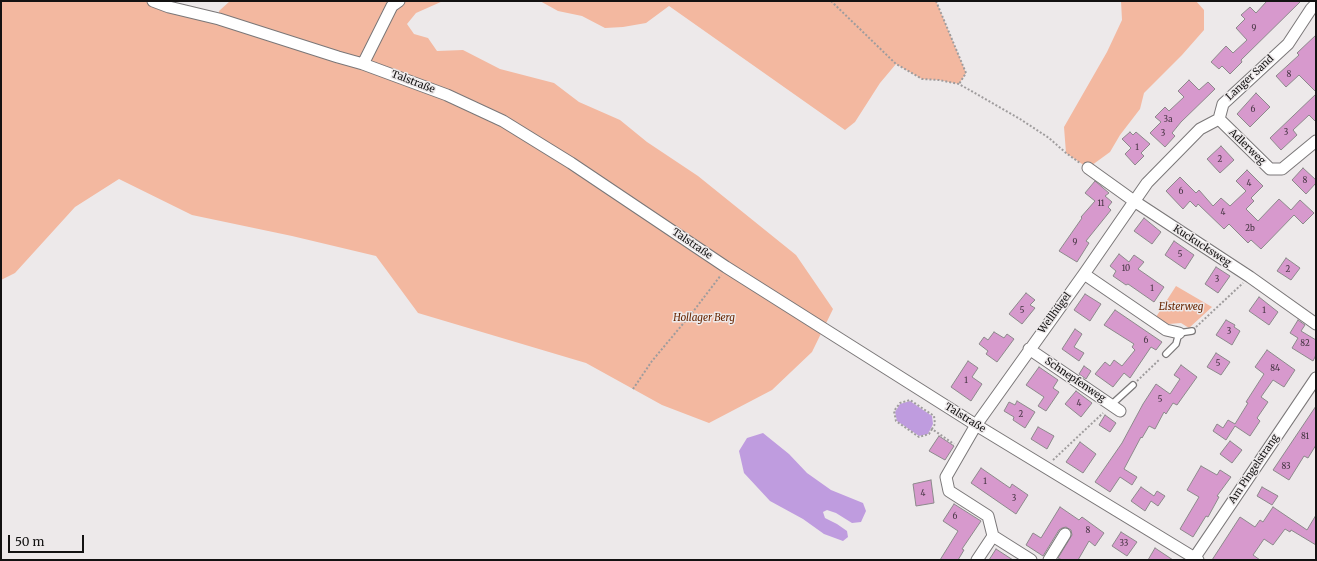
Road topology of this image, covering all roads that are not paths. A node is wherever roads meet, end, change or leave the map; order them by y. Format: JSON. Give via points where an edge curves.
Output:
{"nodes":[{"id":1,"x":153,"y":1,"type":"edge"},
{"id":2,"x":399,"y":1,"type":"edge"},
{"id":3,"x":1316,"y":4,"type":"edge"},
{"id":4,"x":363,"y":64,"type":"junction"},
{"id":5,"x":1218,"y":119,"type":"junction"},
{"id":6,"x":1316,"y":141,"type":"edge"},
{"id":7,"x":1088,"y":168,"type":"road end"},
{"id":8,"x":1134,"y":201,"type":"junction"},
{"id":9,"x":1084,"y":274,"type":"junction"},
{"id":10,"x":1316,"y":324,"type":"edge"},
{"id":11,"x":1192,"y":331,"type":"road end"},
{"id":12,"x":1179,"y":333,"type":"junction"},
{"id":13,"x":1029,"y":349,"type":"junction"},
{"id":14,"x":1166,"y":354,"type":"road end"},
{"id":15,"x":1316,"y":378,"type":"edge"},
{"id":16,"x":1133,"y":385,"type":"road end"},
{"id":17,"x":1116,"y":408,"type":"joint"},
{"id":18,"x":976,"y":425,"type":"junction"},
{"id":19,"x":1065,"y":534,"type":"dead end"},
{"id":20,"x":993,"y":536,"type":"junction"},
{"id":21,"x":1195,"y":559,"type":"edge"},
{"id":22,"x":977,"y":560,"type":"edge"},
{"id":23,"x":1031,"y":560,"type":"edge"},
{"id":24,"x":1049,"y":560,"type":"edge"}],
"edges":[{"from":1,"to":4,"type":"street","name":"Talstraße"},
{"from":2,"to":4,"type":"street","via":[[392,6]]},
{"from":3,"to":5,"type":"street","name":"Langer Sand","via":[[1310,9],[1288,44],[1223,104]]},
{"from":4,"to":18,"type":"street","name":"Talstraße","via":[[447,95],[503,121],[571,163],[726,267]]},
{"from":5,"to":6,"type":"street","name":"Adlerweg","via":[[1270,169],[1282,169]]},
{"from":5,"to":8,"type":"street","via":[[1200,129],[1147,183]]},
{"from":7,"to":8,"type":"street","name":"Kuckucksweg"},
{"from":8,"to":9,"type":"street","name":"Wellhügel"},
{"from":8,"to":10,"type":"street","name":"Kuckucksweg"},
{"from":9,"to":12,"type":"street","via":[[1166,330]]},
{"from":9,"to":13,"type":"street","name":"Wellhügel"},
{"from":11,"to":12,"type":"lane"},
{"from":12,"to":14,"type":"lane","via":[[1176,344]]},
{"from":13,"to":17,"type":"street","name":"Schnepfenweg"},
{"from":13,"to":18,"type":"street","name":"Wellhügel"},
{"from":15,"to":21,"type":"street","name":"Am Pingelstrang"},
{"from":16,"to":17,"type":"lane"},
{"from":18,"to":20,"type":"street","name":"Wellhügel","via":[[946,477],[949,491],[988,516]]},
{"from":18,"to":21,"type":"street","name":"Talstraße"},
{"from":19,"to":24,"type":"street"},
{"from":20,"to":22,"type":"street"},
{"from":20,"to":23,"type":"street"}]}
